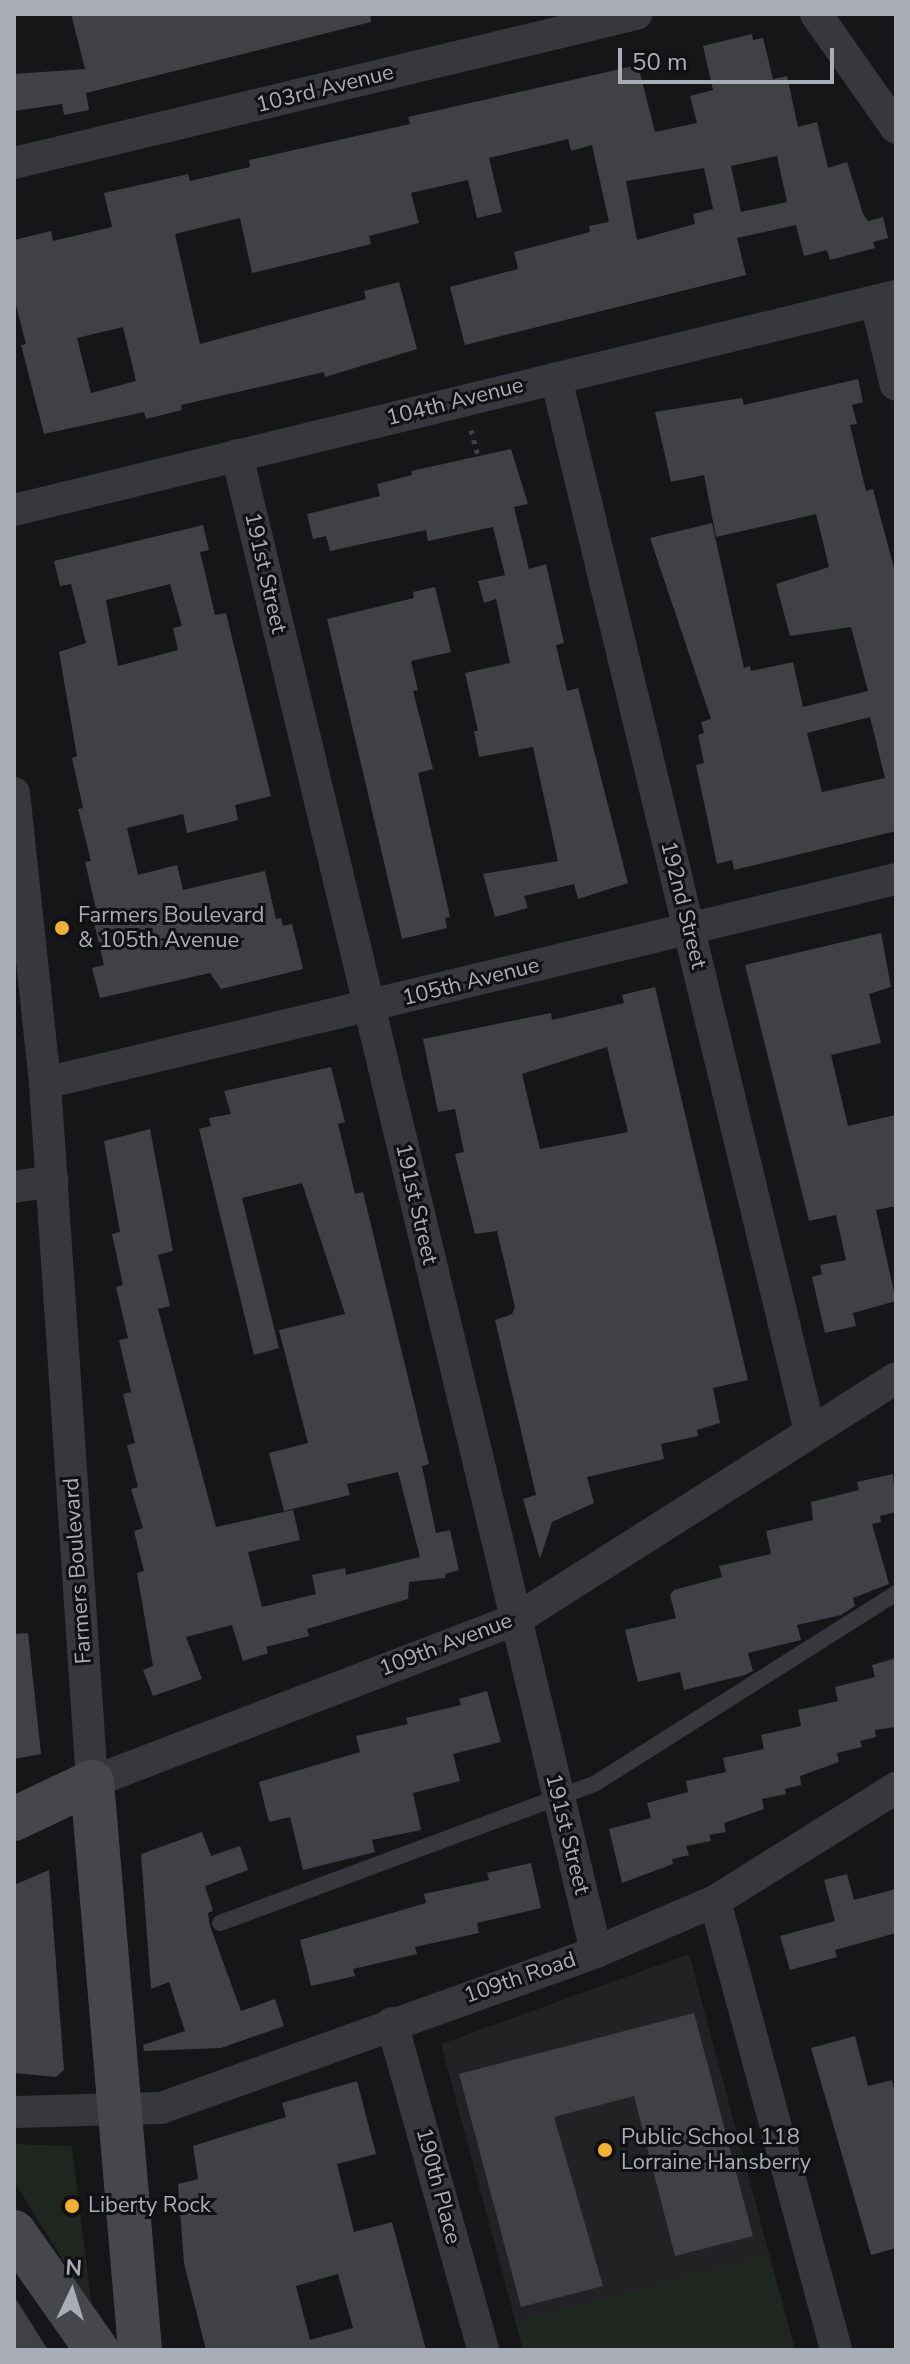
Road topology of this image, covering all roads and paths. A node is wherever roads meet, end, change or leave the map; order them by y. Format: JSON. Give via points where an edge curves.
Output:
{"nodes":[{"id":1,"x":636,"y":14,"type":"edge"},
{"id":2,"x":816,"y":14,"type":"edge"},
{"id":3,"x":896,"y":128,"type":"edge"},
{"id":4,"x":14,"y":163,"type":"edge"},
{"id":5,"x":886,"y":299,"type":"edge"},
{"id":6,"x":556,"y":378,"type":"junction"},
{"id":7,"x":896,"y":385,"type":"edge"},
{"id":8,"x":471,"y":431,"type":"dead end"},
{"id":9,"x":237,"y":455,"type":"junction"},
{"id":10,"x":480,"y":464,"type":"dead end"},
{"id":11,"x":14,"y":510,"type":"edge"},
{"id":12,"x":14,"y":793,"type":"edge"},
{"id":13,"x":896,"y":879,"type":"edge"},
{"id":14,"x":689,"y":929,"type":"junction"},
{"id":15,"x":369,"y":1007,"type":"junction"},
{"id":16,"x":45,"y":1083,"type":"junction"},
{"id":17,"x":53,"y":1181,"type":"junction"},
{"id":18,"x":14,"y":1187,"type":"edge"},
{"id":19,"x":896,"y":1378,"type":"edge"},
{"id":20,"x":810,"y":1432,"type":"junction"},
{"id":21,"x":896,"y":1593,"type":"edge"},
{"id":22,"x":515,"y":1620,"type":"junction"},
{"id":23,"x":92,"y":1782,"type":"junction"},
{"id":24,"x":896,"y":1788,"type":"edge"},
{"id":25,"x":559,"y":1797,"type":"junction"},
{"id":26,"x":14,"y":1819,"type":"edge"},
{"id":27,"x":715,"y":1901,"type":"junction"},
{"id":28,"x":220,"y":1923,"type":"dead end"},
{"id":29,"x":596,"y":1952,"type":"junction"},
{"id":30,"x":392,"y":2023,"type":"junction"},
{"id":31,"x":14,"y":2112,"type":"edge"},
{"id":32,"x":119,"y":2113,"type":"junction"},
{"id":33,"x":14,"y":2232,"type":"edge"},
{"id":34,"x":97,"y":2350,"type":"edge"},
{"id":35,"x":140,"y":2350,"type":"edge"},
{"id":36,"x":483,"y":2350,"type":"edge"},
{"id":37,"x":836,"y":2350,"type":"edge"}],
"edges":[{"from":1,"to":4,"type":"street","name":"103rd Avenue"},
{"from":2,"to":3,"type":"street"},
{"from":5,"to":6,"type":"street","name":"104th Avenue"},
{"from":5,"to":7,"type":"street"},
{"from":6,"to":9,"type":"street","name":"104th Avenue"},
{"from":6,"to":14,"type":"street","name":"192nd Street"},
{"from":8,"to":10,"type":"path"},
{"from":9,"to":11,"type":"street","name":"104th Avenue"},
{"from":9,"to":15,"type":"street","name":"191st Street"},
{"from":12,"to":16,"type":"street","name":"Farmers Boulevard"},
{"from":13,"to":14,"type":"street","name":"105th Avenue"},
{"from":14,"to":15,"type":"street","name":"105th Avenue"},
{"from":14,"to":20,"type":"street","name":"192nd Street"},
{"from":15,"to":16,"type":"street","name":"105th Avenue"},
{"from":15,"to":22,"type":"street","name":"191st Street"},
{"from":16,"to":17,"type":"street","name":"Farmers Boulevard"},
{"from":17,"to":18,"type":"street"},
{"from":17,"to":23,"type":"street","name":"Farmers Boulevard"},
{"from":19,"to":20,"type":"street","name":"109th Avenue"},
{"from":20,"to":22,"type":"street","name":"109th Avenue"},
{"from":21,"to":25,"type":"lane","via":[[596,1783]]},
{"from":22,"to":23,"type":"street","name":"109th Avenue"},
{"from":22,"to":25,"type":"street","name":"191st Street"},
{"from":23,"to":26,"type":"main road"},
{"from":23,"to":32,"type":"main road","name":"Farmers Boulevard"},
{"from":24,"to":27,"type":"street","name":"109th Road"},
{"from":25,"to":28,"type":"lane"},
{"from":25,"to":29,"type":"street","name":"191st Street"},
{"from":27,"to":29,"type":"street","name":"109th Road"},
{"from":27,"to":37,"type":"street"},
{"from":29,"to":30,"type":"street","name":"109th Road"},
{"from":30,"to":32,"type":"street","name":"109th Road","via":[[161,2108]]},
{"from":30,"to":36,"type":"street","name":"190th Place"},
{"from":31,"to":32,"type":"street","name":"109th Road"},
{"from":32,"to":35,"type":"main road","name":"Farmers Boulevard"},
{"from":33,"to":34,"type":"main road"}]}
